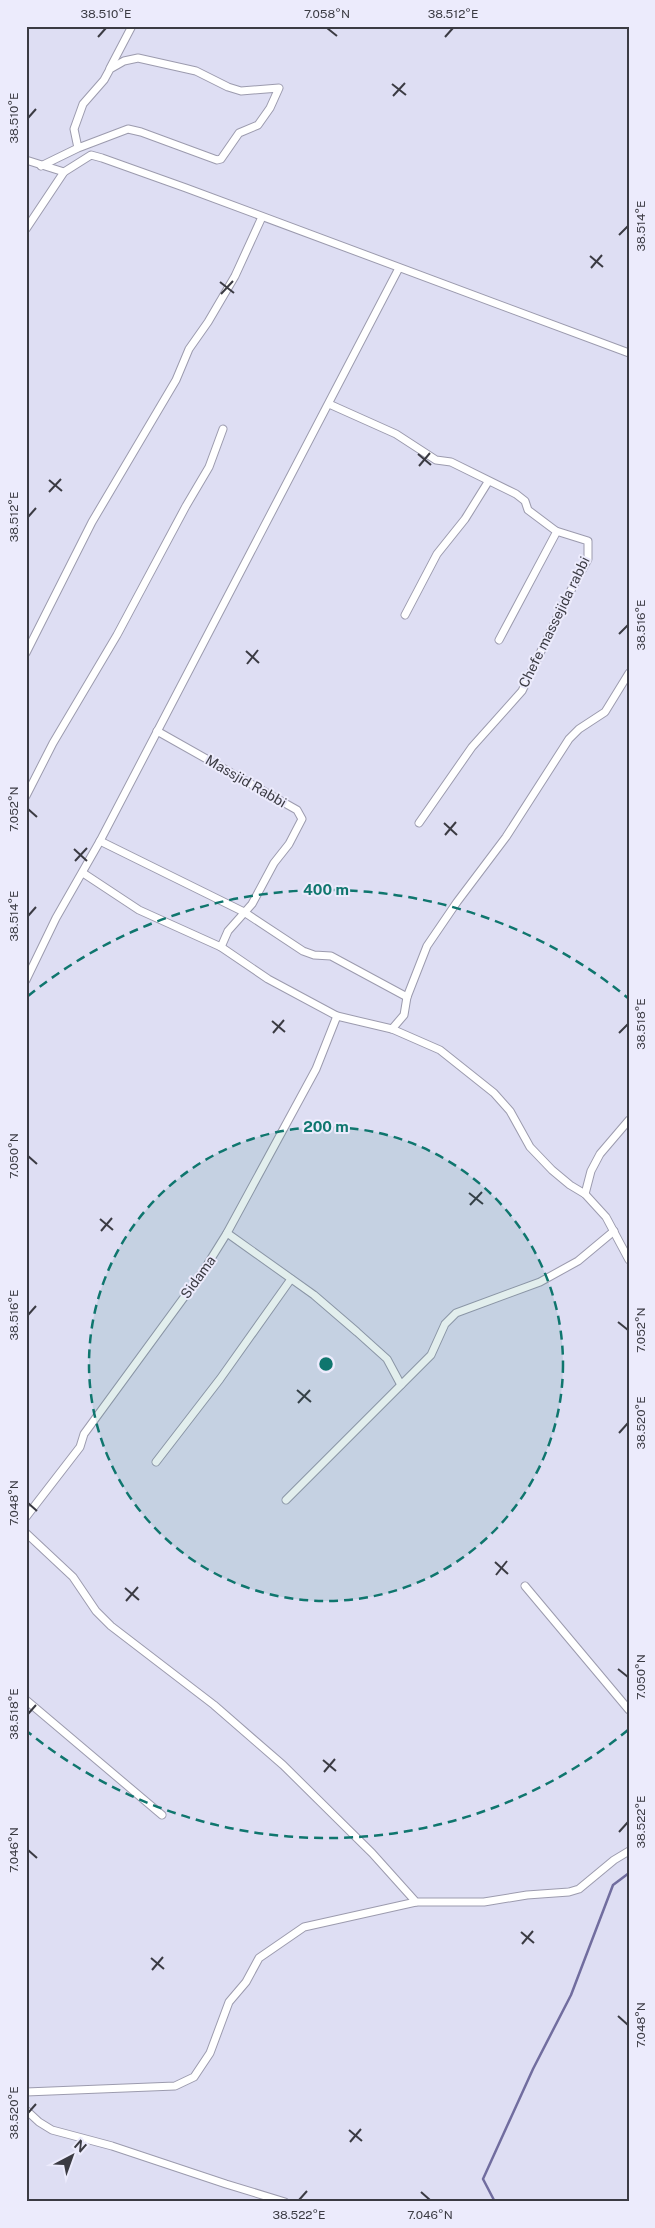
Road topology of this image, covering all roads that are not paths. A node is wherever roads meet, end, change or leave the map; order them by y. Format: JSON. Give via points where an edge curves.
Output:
{"nodes":[{"id":1,"x":132,"y":26,"type":"edge"},
{"id":2,"x":110,"y":69,"type":"junction"},
{"id":3,"x":78,"y":148,"type":"junction"},
{"id":4,"x":26,"y":160,"type":"edge"},
{"id":5,"x":41,"y":166,"type":"junction"},
{"id":6,"x":64,"y":172,"type":"junction"},
{"id":7,"x":262,"y":217,"type":"junction"},
{"id":8,"x":26,"y":229,"type":"edge"},
{"id":9,"x":399,"y":268,"type":"junction"},
{"id":10,"x":629,"y":354,"type":"edge"},
{"id":11,"x":329,"y":404,"type":"junction"},
{"id":12,"x":223,"y":429,"type":"dead end"},
{"id":13,"x":488,"y":482,"type":"junction"},
{"id":14,"x":556,"y":530,"type":"junction"},
{"id":15,"x":405,"y":615,"type":"dead end"},
{"id":16,"x":499,"y":640,"type":"dead end"},
{"id":17,"x":26,"y":653,"type":"edge"},
{"id":18,"x":629,"y":673,"type":"edge"},
{"id":19,"x":158,"y":731,"type":"junction"},
{"id":20,"x":26,"y":796,"type":"edge"},
{"id":21,"x":418,"y":823,"type":"dead end"},
{"id":22,"x":100,"y":841,"type":"junction"},
{"id":23,"x":83,"y":873,"type":"junction"},
{"id":24,"x":244,"y":912,"type":"junction"},
{"id":25,"x":221,"y":947,"type":"junction"},
{"id":26,"x":26,"y":980,"type":"edge"},
{"id":27,"x":407,"y":997,"type":"junction"},
{"id":28,"x":337,"y":1016,"type":"junction"},
{"id":29,"x":392,"y":1030,"type":"junction"},
{"id":30,"x":629,"y":1122,"type":"edge"},
{"id":31,"x":585,"y":1194,"type":"junction"},
{"id":32,"x":614,"y":1231,"type":"junction"},
{"id":33,"x":228,"y":1233,"type":"junction"},
{"id":34,"x":629,"y":1260,"type":"edge"},
{"id":35,"x":291,"y":1279,"type":"junction"},
{"id":36,"x":401,"y":1385,"type":"junction"},
{"id":37,"x":156,"y":1462,"type":"dead end"},
{"id":38,"x":286,"y":1500,"type":"dead end"},
{"id":39,"x":26,"y":1517,"type":"edge"},
{"id":40,"x":26,"y":1533,"type":"edge"},
{"id":41,"x":525,"y":1586,"type":"dead end"},
{"id":42,"x":26,"y":1700,"type":"edge"},
{"id":43,"x":629,"y":1710,"type":"edge"},
{"id":44,"x":162,"y":1815,"type":"dead end"},
{"id":45,"x":629,"y":1851,"type":"edge"},
{"id":46,"x":416,"y":1902,"type":"junction"},
{"id":47,"x":26,"y":2092,"type":"edge"},
{"id":48,"x":26,"y":2110,"type":"edge"},
{"id":49,"x":285,"y":2202,"type":"edge"}],
"edges":[{"from":1,"to":2,"type":"street"},
{"from":2,"to":3,"type":"street","via":[[83,104],[74,130]]},
{"from":2,"to":3,"type":"street","via":[[138,58],[196,71],[241,91],[279,88],[258,125],[239,133],[221,160],[128,129]]},
{"from":3,"to":5,"type":"street"},
{"from":4,"to":5,"type":"street"},
{"from":5,"to":6,"type":"street"},
{"from":6,"to":7,"type":"street","via":[[91,156],[102,158]]},
{"from":6,"to":8,"type":"street"},
{"from":7,"to":9,"type":"street"},
{"from":7,"to":17,"type":"street","via":[[235,276],[189,349],[176,380],[92,522]]},
{"from":9,"to":10,"type":"street"},
{"from":9,"to":11,"type":"street"},
{"from":11,"to":13,"type":"street","via":[[396,434],[436,460],[451,462]]},
{"from":11,"to":19,"type":"street"},
{"from":12,"to":20,"type":"street","via":[[209,467],[117,635],[52,743]]},
{"from":13,"to":14,"type":"street","via":[[525,501],[528,510]]},
{"from":13,"to":15,"type":"street","via":[[465,519],[437,554]]},
{"from":14,"to":16,"type":"street"},
{"from":14,"to":21,"type":"street","name":"Chefe massejida rabbi","via":[[588,541],[588,558],[522,691],[472,747]]},
{"from":18,"to":27,"type":"street","via":[[605,712],[569,739],[506,837],[457,902],[428,946]]},
{"from":19,"to":22,"type":"street"},
{"from":19,"to":24,"type":"street","name":"Massjid Rabbi","via":[[301,815],[289,844]]},
{"from":22,"to":23,"type":"street"},
{"from":22,"to":24,"type":"street"},
{"from":23,"to":25,"type":"street","via":[[139,910]]},
{"from":23,"to":26,"type":"street","via":[[56,918]]},
{"from":24,"to":25,"type":"street","name":"Massjid Rabbi","via":[[228,931]]},
{"from":24,"to":27,"type":"street","via":[[303,951],[331,956]]},
{"from":25,"to":28,"type":"street","via":[[268,979]]},
{"from":27,"to":29,"type":"street","via":[[404,1015]]},
{"from":28,"to":29,"type":"street"},
{"from":28,"to":33,"type":"street","name":"Sidama","via":[[316,1069]]},
{"from":29,"to":31,"type":"street","via":[[440,1050],[494,1093],[510,1111],[530,1147],[552,1170]]},
{"from":30,"to":31,"type":"street","via":[[600,1154]]},
{"from":31,"to":32,"type":"street"},
{"from":32,"to":34,"type":"street"},
{"from":32,"to":36,"type":"street","via":[[578,1261],[540,1282],[456,1313],[445,1324],[430,1355]]},
{"from":33,"to":35,"type":"street"},
{"from":33,"to":39,"type":"street","name":"Sidama","via":[[84,1434],[80,1447]]},
{"from":35,"to":36,"type":"street","via":[[387,1359]]},
{"from":35,"to":37,"type":"street"},
{"from":36,"to":38,"type":"street"},
{"from":40,"to":46,"type":"street","via":[[73,1577],[96,1611],[111,1626],[214,1705],[283,1765],[372,1853]]},
{"from":41,"to":43,"type":"street"},
{"from":42,"to":44,"type":"street"},
{"from":45,"to":46,"type":"street","via":[[579,1889],[569,1892],[484,1902]]},
{"from":46,"to":47,"type":"street","via":[[304,1927],[259,1958],[246,1982],[229,2002],[210,2053],[194,2077],[175,2086]]},
{"from":48,"to":49,"type":"street","via":[[52,2130]]}]}
